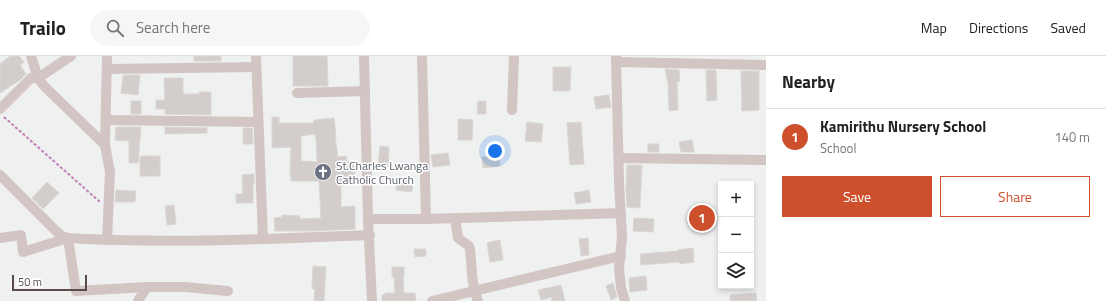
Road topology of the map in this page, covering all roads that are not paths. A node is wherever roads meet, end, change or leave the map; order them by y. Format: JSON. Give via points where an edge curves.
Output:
{"nodes":[{"id":1,"x":31,"y":56,"type":"edge"},
{"id":2,"x":71,"y":56,"type":"edge"},
{"id":3,"x":107,"y":56,"type":"edge"},
{"id":4,"x":256,"y":56,"type":"edge"},
{"id":5,"x":364,"y":56,"type":"edge"},
{"id":6,"x":422,"y":56,"type":"edge"},
{"id":7,"x":514,"y":56,"type":"edge"},
{"id":8,"x":616,"y":59,"type":"edge"},
{"id":9,"x":766,"y":65,"type":"edge"},
{"id":10,"x":256,"y":67,"type":"junction"},
{"id":11,"x":107,"y":69,"type":"junction"},
{"id":12,"x":38,"y":78,"type":"junction"},
{"id":13,"x":365,"y":91,"type":"junction"},
{"id":14,"x":297,"y":93,"type":"dead end"},
{"id":15,"x":0,"y":109,"type":"edge"},
{"id":16,"x":512,"y":110,"type":"dead end"},
{"id":17,"x":106,"y":120,"type":"junction"},
{"id":18,"x":258,"y":122,"type":"junction"},
{"id":19,"x":105,"y":145,"type":"junction"},
{"id":20,"x":619,"y":158,"type":"junction"},
{"id":21,"x":766,"y":160,"type":"edge"},
{"id":22,"x":0,"y":175,"type":"edge"},
{"id":23,"x":621,"y":213,"type":"junction"},
{"id":24,"x":454,"y":218,"type":"junction"},
{"id":25,"x":368,"y":219,"type":"junction"},
{"id":26,"x":426,"y":219,"type":"junction"},
{"id":27,"x":370,"y":235,"type":"junction"},
{"id":28,"x":0,"y":238,"type":"edge"},
{"id":29,"x":68,"y":238,"type":"junction"},
{"id":30,"x":263,"y":239,"type":"junction"},
{"id":31,"x":107,"y":240,"type":"junction"},
{"id":32,"x":621,"y":256,"type":"junction"},
{"id":33,"x":147,"y":287,"type":"junction"},
{"id":34,"x":474,"y":290,"type":"junction"},
{"id":35,"x":228,"y":291,"type":"dead end"},
{"id":36,"x":138,"y":301,"type":"edge"},
{"id":37,"x":372,"y":301,"type":"edge"},
{"id":38,"x":432,"y":301,"type":"edge"},
{"id":39,"x":478,"y":301,"type":"edge"},
{"id":40,"x":625,"y":301,"type":"edge"}],
"edges":[{"from":1,"to":12,"type":"street"},
{"from":2,"to":12,"type":"street"},
{"from":3,"to":11,"type":"street"},
{"from":4,"to":10,"type":"street"},
{"from":5,"to":13,"type":"street"},
{"from":6,"to":26,"type":"street"},
{"from":7,"to":16,"type":"street"},
{"from":8,"to":9,"type":"street"},
{"from":8,"to":20,"type":"street"},
{"from":10,"to":11,"type":"street"},
{"from":10,"to":18,"type":"street"},
{"from":11,"to":17,"type":"street"},
{"from":12,"to":15,"type":"street","via":[[31,78]]},
{"from":12,"to":19,"type":"street"},
{"from":13,"to":14,"type":"street"},
{"from":13,"to":25,"type":"street"},
{"from":17,"to":18,"type":"street"},
{"from":17,"to":19,"type":"street"},
{"from":18,"to":30,"type":"street"},
{"from":19,"to":31,"type":"street","via":[[110,172]]},
{"from":20,"to":21,"type":"street"},
{"from":20,"to":23,"type":"street"},
{"from":22,"to":29,"type":"street","via":[[57,232]]},
{"from":23,"to":24,"type":"street"},
{"from":23,"to":32,"type":"street"},
{"from":24,"to":26,"type":"street"},
{"from":24,"to":34,"type":"street","via":[[458,238],[470,249]]},
{"from":25,"to":26,"type":"street"},
{"from":25,"to":27,"type":"street"},
{"from":27,"to":30,"type":"street"},
{"from":27,"to":37,"type":"street"},
{"from":28,"to":29,"type":"street","via":[[21,235],[22,252]]},
{"from":29,"to":31,"type":"street"},
{"from":29,"to":33,"type":"street","via":[[76,291]]},
{"from":30,"to":31,"type":"street"},
{"from":32,"to":34,"type":"street"},
{"from":32,"to":40,"type":"street","via":[[619,268]]},
{"from":33,"to":35,"type":"street"},
{"from":33,"to":36,"type":"street"},
{"from":34,"to":38,"type":"street"},
{"from":34,"to":39,"type":"street"}]}
